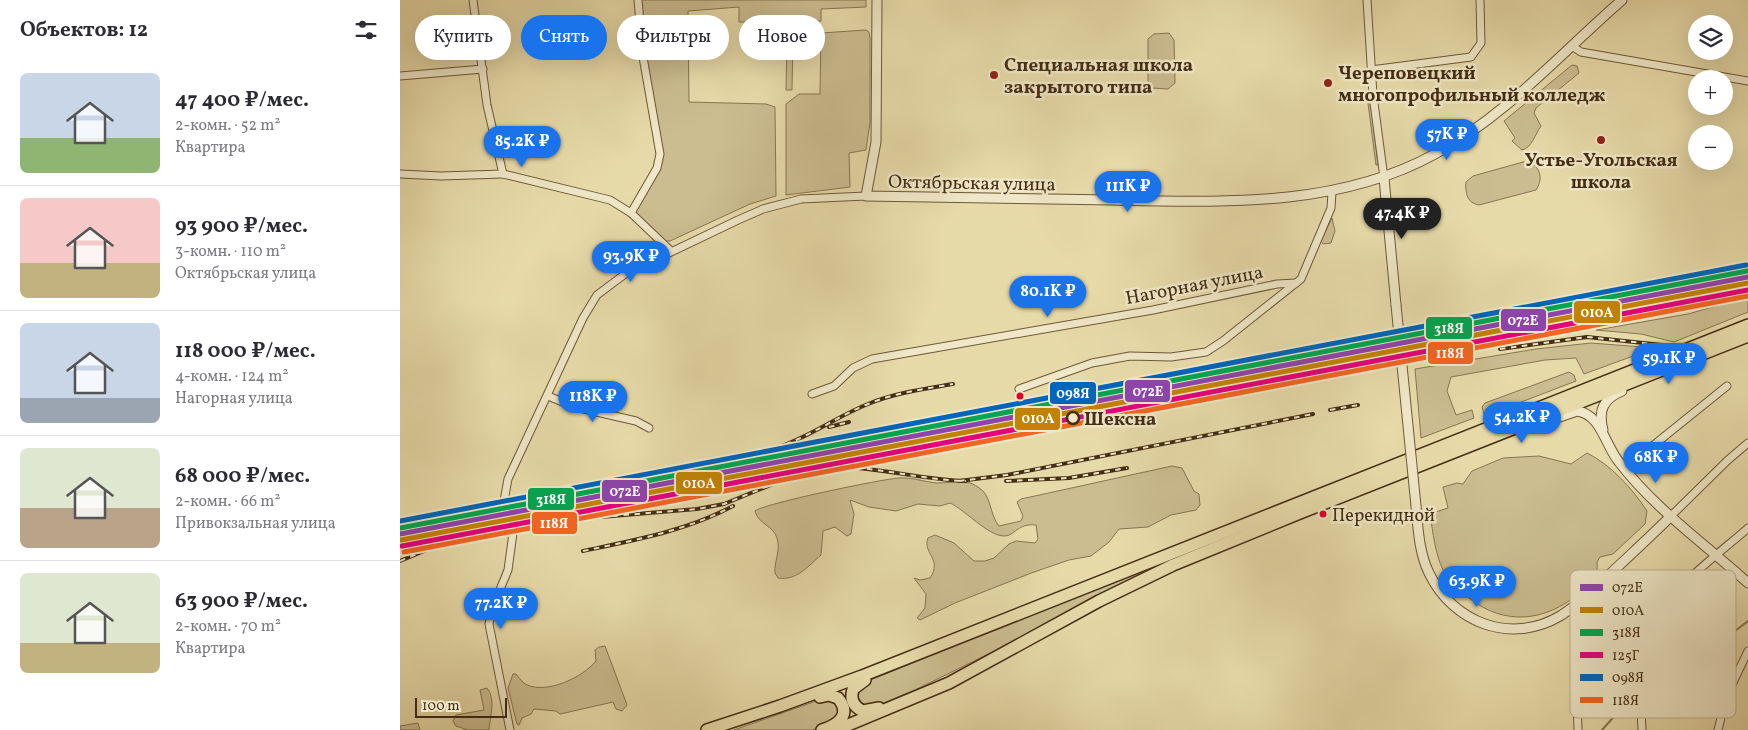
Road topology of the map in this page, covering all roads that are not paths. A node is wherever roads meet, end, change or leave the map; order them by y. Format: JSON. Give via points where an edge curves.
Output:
{"nodes":[{"id":1,"x":473,"y":0,"type":"edge"},
{"id":2,"x":638,"y":0,"type":"edge"},
{"id":3,"x":877,"y":0,"type":"edge"},
{"id":4,"x":1367,"y":0,"type":"edge"},
{"id":5,"x":1480,"y":0,"type":"edge"},
{"id":6,"x":1622,"y":0,"type":"edge"},
{"id":7,"x":1572,"y":46,"type":"junction"},
{"id":8,"x":482,"y":69,"type":"junction"},
{"id":9,"x":1371,"y":70,"type":"junction"},
{"id":10,"x":400,"y":76,"type":"edge"},
{"id":11,"x":1748,"y":81,"type":"edge"},
{"id":12,"x":400,"y":174,"type":"edge"},
{"id":13,"x":503,"y":174,"type":"junction"},
{"id":14,"x":1384,"y":178,"type":"junction"},
{"id":15,"x":1332,"y":192,"type":"junction"},
{"id":16,"x":866,"y":196,"type":"junction"},
{"id":17,"x":631,"y":213,"type":"junction"},
{"id":18,"x":672,"y":251,"type":"junction"},
{"id":19,"x":1296,"y":283,"type":"junction"},
{"id":20,"x":1748,"y":325,"type":"edge"},
{"id":21,"x":1748,"y":336,"type":"edge"},
{"id":22,"x":1748,"y":341,"type":"edge"},
{"id":23,"x":1727,"y":386,"type":"dead end"},
{"id":24,"x":1019,"y":390,"type":"dead end"},
{"id":25,"x":812,"y":394,"type":"dead end"},
{"id":26,"x":548,"y":396,"type":"junction"},
{"id":27,"x":649,"y":428,"type":"dead end"},
{"id":28,"x":1605,"y":440,"type":"junction"},
{"id":29,"x":1748,"y":443,"type":"edge"},
{"id":30,"x":1435,"y":459,"type":"junction"},
{"id":31,"x":1624,"y":469,"type":"junction"},
{"id":32,"x":504,"y":501,"type":"dead end"},
{"id":33,"x":1671,"y":516,"type":"junction"},
{"id":34,"x":1748,"y":528,"type":"edge"},
{"id":35,"x":513,"y":533,"type":"dead end"},
{"id":36,"x":1717,"y":555,"type":"junction"},
{"id":37,"x":1612,"y":570,"type":"edge"},
{"id":38,"x":1701,"y":570,"type":"edge"},
{"id":39,"x":1734,"y":570,"type":"edge"},
{"id":40,"x":1736,"y":572,"type":"edge"},
{"id":41,"x":1748,"y":583,"type":"edge"},
{"id":42,"x":1570,"y":608,"type":"edge"},
{"id":43,"x":979,"y":630,"type":"junction"},
{"id":44,"x":1041,"y":634,"type":"junction"},
{"id":45,"x":1748,"y":651,"type":"edge"},
{"id":46,"x":1736,"y":676,"type":"edge"},
{"id":47,"x":510,"y":730,"type":"edge"},
{"id":48,"x":708,"y":730,"type":"edge"},
{"id":49,"x":725,"y":730,"type":"edge"},
{"id":50,"x":822,"y":730,"type":"edge"},
{"id":51,"x":836,"y":730,"type":"edge"}],
"edges":[{"from":1,"to":8,"type":"street"},
{"from":2,"to":17,"type":"street","via":[[643,58],[660,154],[657,168]]},
{"from":3,"to":16,"type":"street","via":[[876,142]]},
{"from":4,"to":9,"type":"street"},
{"from":5,"to":9,"type":"street","via":[[1481,43],[1471,57]]},
{"from":6,"to":7,"type":"street","name":"Октябрьская улица"},
{"from":7,"to":11,"type":"street","via":[[1582,52]]},
{"from":7,"to":14,"type":"street","name":"Октябрьская улица","via":[[1524,91],[1465,136],[1435,155]]},
{"from":8,"to":10,"type":"street"},
{"from":8,"to":13,"type":"street"},
{"from":9,"to":14,"type":"street"},
{"from":12,"to":13,"type":"street"},
{"from":13,"to":17,"type":"street","via":[[610,200]]},
{"from":14,"to":15,"type":"street","name":"Октябрьская улица"},
{"from":14,"to":42,"type":"street","bridge":true,"via":[[1416,506],[1425,563],[1441,594],[1479,623],[1510,629],[1541,624]]},
{"from":15,"to":16,"type":"street","name":"Октябрьская улица","via":[[1294,198],[1198,202]]},
{"from":15,"to":19,"type":"street","via":[[1331,208],[1304,273]]},
{"from":16,"to":18,"type":"street","name":"Октябрьская улица","via":[[820,196],[782,203]]},
{"from":17,"to":18,"type":"street"},
{"from":18,"to":26,"type":"street","name":"Октябрьская улица","via":[[625,274],[592,301]]},
{"from":19,"to":24,"type":"street","via":[[1206,352],[1172,357],[1130,356],[1092,363]]},
{"from":19,"to":25,"type":"street","name":"Нагорная улица","via":[[872,359],[854,368],[834,386]]},
{"from":20,"to":43,"type":"highway"},
{"from":21,"to":30,"type":"highway"},
{"from":22,"to":28,"type":"street","via":[[1608,398],[1600,412]]},
{"from":23,"to":31,"type":"street"},
{"from":26,"to":27,"type":"street","via":[[575,407],[636,421]]},
{"from":26,"to":32,"type":"street","name":"Октябрьская улица","via":[[508,479]]},
{"from":28,"to":30,"type":"street","via":[[1592,417],[1577,411],[1483,446]]},
{"from":28,"to":31,"type":"street"},
{"from":29,"to":33,"type":"street"},
{"from":30,"to":44,"type":"highway","via":[[1172,565]]},
{"from":31,"to":33,"type":"street"},
{"from":33,"to":36,"type":"street"},
{"from":33,"to":37,"type":"street","bridge":true},
{"from":34,"to":36,"type":"street"},
{"from":35,"to":47,"type":"street","via":[[508,570],[489,624]]},
{"from":36,"to":38,"type":"street"},
{"from":36,"to":39,"type":"street"},
{"from":40,"to":41,"type":"street"},
{"from":43,"to":44,"type":"highway","via":[[858,683],[852,691],[854,704],[863,711],[875,710]]},
{"from":43,"to":48,"type":"highway","via":[[820,692]]},
{"from":44,"to":51,"type":"highway","via":[[949,683]]},
{"from":45,"to":46,"type":"street"},
{"from":49,"to":50,"type":"highway","via":[[833,695],[842,703],[844,716],[837,724]]}]}
